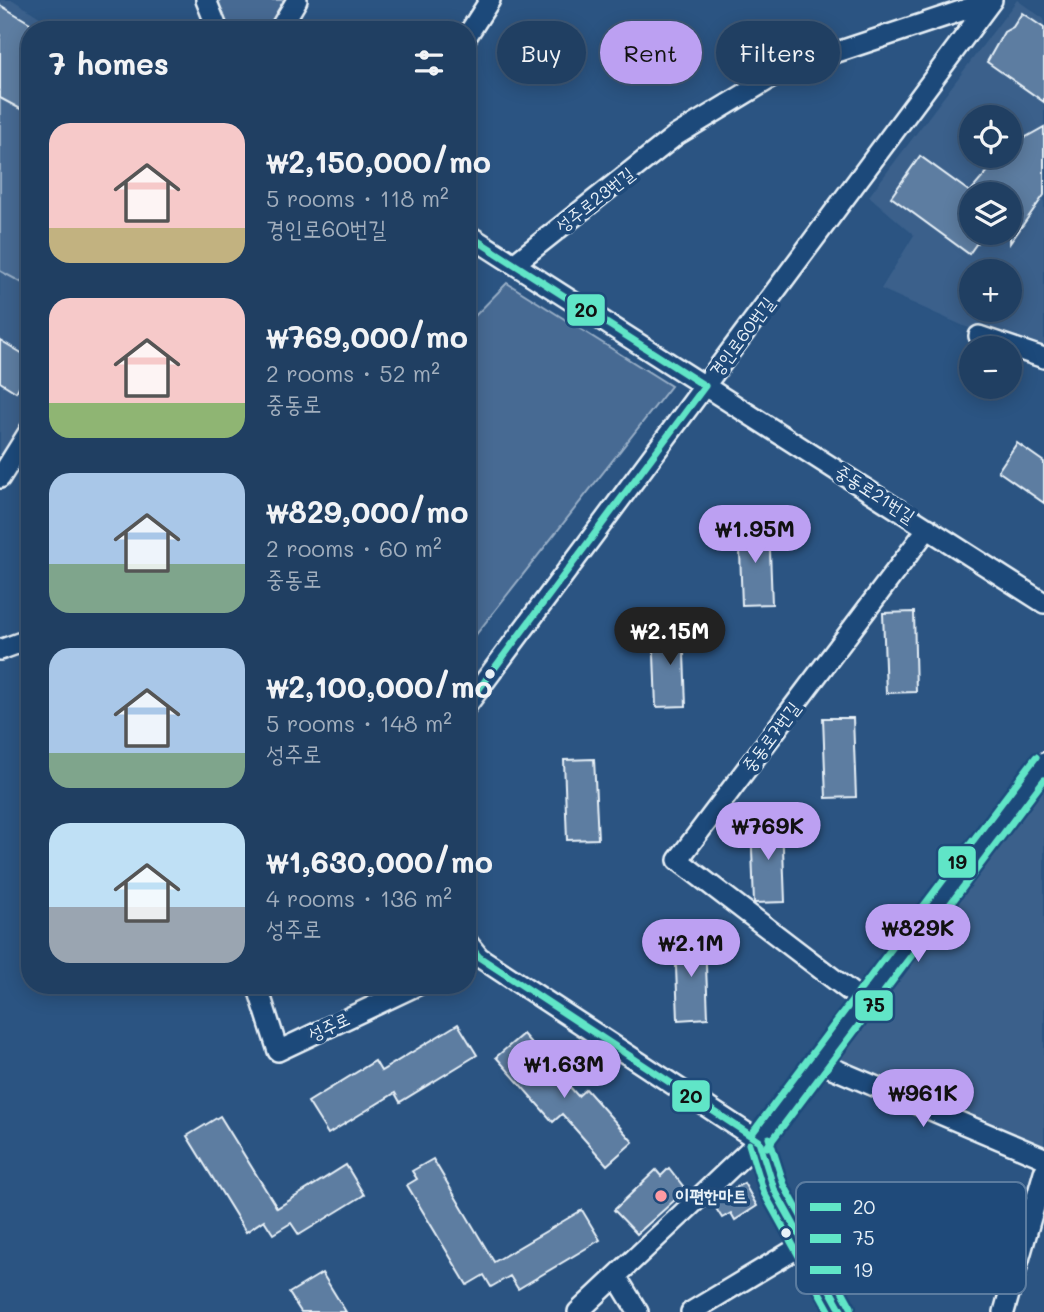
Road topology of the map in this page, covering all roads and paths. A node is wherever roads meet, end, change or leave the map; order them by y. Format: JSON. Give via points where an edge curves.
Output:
{"nodes":[{"id":1,"x":206,"y":0,"type":"edge"},
{"id":2,"x":298,"y":0,"type":"edge"},
{"id":3,"x":490,"y":0,"type":"edge"},
{"id":4,"x":992,"y":1,"type":"edge"},
{"id":5,"x":214,"y":21,"type":"edge"},
{"id":6,"x":285,"y":21,"type":"edge"},
{"id":7,"x":476,"y":23,"type":"edge"},
{"id":8,"x":676,"y":136,"type":"joint"},
{"id":9,"x":476,"y":240,"type":"edge"},
{"id":10,"x":514,"y":264,"type":"junction"},
{"id":11,"x":1022,"y":351,"type":"edge"},
{"id":12,"x":1044,"y":358,"type":"edge"},
{"id":13,"x":705,"y":386,"type":"junction"},
{"id":14,"x":21,"y":444,"type":"edge"},
{"id":15,"x":0,"y":478,"type":"edge"},
{"id":16,"x":928,"y":528,"type":"junction"},
{"id":17,"x":1044,"y":603,"type":"edge"},
{"id":18,"x":21,"y":642,"type":"edge"},
{"id":19,"x":0,"y":650,"type":"edge"},
{"id":20,"x":476,"y":693,"type":"edge"},
{"id":21,"x":1044,"y":763,"type":"edge"},
{"id":22,"x":476,"y":957,"type":"edge"},
{"id":23,"x":260,"y":994,"type":"edge"},
{"id":24,"x":399,"y":994,"type":"edge"},
{"id":25,"x":864,"y":1002,"type":"junction"},
{"id":26,"x":818,"y":1062,"type":"junction"},
{"id":27,"x":759,"y":1141,"type":"junction"},
{"id":28,"x":1044,"y":1158,"type":"edge"},
{"id":29,"x":1044,"y":1172,"type":"edge"},
{"id":30,"x":796,"y":1229,"type":"edge"},
{"id":31,"x":1026,"y":1235,"type":"edge"},
{"id":32,"x":796,"y":1249,"type":"edge"},
{"id":33,"x":616,"y":1276,"type":"junction"},
{"id":34,"x":832,"y":1294,"type":"edge"},
{"id":35,"x":1009,"y":1294,"type":"edge"},
{"id":36,"x":578,"y":1312,"type":"edge"},
{"id":37,"x":638,"y":1312,"type":"edge"},
{"id":38,"x":691,"y":1312,"type":"edge"},
{"id":39,"x":842,"y":1312,"type":"edge"},
{"id":40,"x":1004,"y":1312,"type":"edge"}],
"edges":[{"from":1,"to":5,"type":"street"},
{"from":2,"to":6,"type":"street"},
{"from":3,"to":7,"type":"street"},
{"from":4,"to":8,"type":"street","name":"경인로60번길","via":[[786,69]]},
{"from":4,"to":13,"type":"street","name":"경인로60번길"},
{"from":8,"to":10,"type":"street","name":"성주로23번길"},
{"from":9,"to":10,"type":"street"},
{"from":10,"to":13,"type":"street"},
{"from":11,"to":12,"type":"street"},
{"from":13,"to":16,"type":"street","name":"중동로21번길"},
{"from":13,"to":20,"type":"street","name":"경인로60번길"},
{"from":14,"to":15,"type":"street"},
{"from":16,"to":17,"type":"street","name":"중동로21번길"},
{"from":16,"to":25,"type":"street","name":"중동로7번길","via":[[678,860]]},
{"from":18,"to":19,"type":"street"},
{"from":21,"to":25,"type":"street"},
{"from":22,"to":27,"type":"street"},
{"from":23,"to":24,"type":"street","name":"성주로","via":[[278,1051]]},
{"from":25,"to":26,"type":"street"},
{"from":26,"to":27,"type":"street"},
{"from":26,"to":28,"type":"street"},
{"from":27,"to":30,"type":"street","via":[[774,1189]]},
{"from":27,"to":33,"type":"street"},
{"from":29,"to":31,"type":"street"},
{"from":32,"to":38,"type":"street"},
{"from":33,"to":36,"type":"street"},
{"from":33,"to":37,"type":"street"},
{"from":34,"to":39,"type":"street"},
{"from":35,"to":40,"type":"street"}]}
